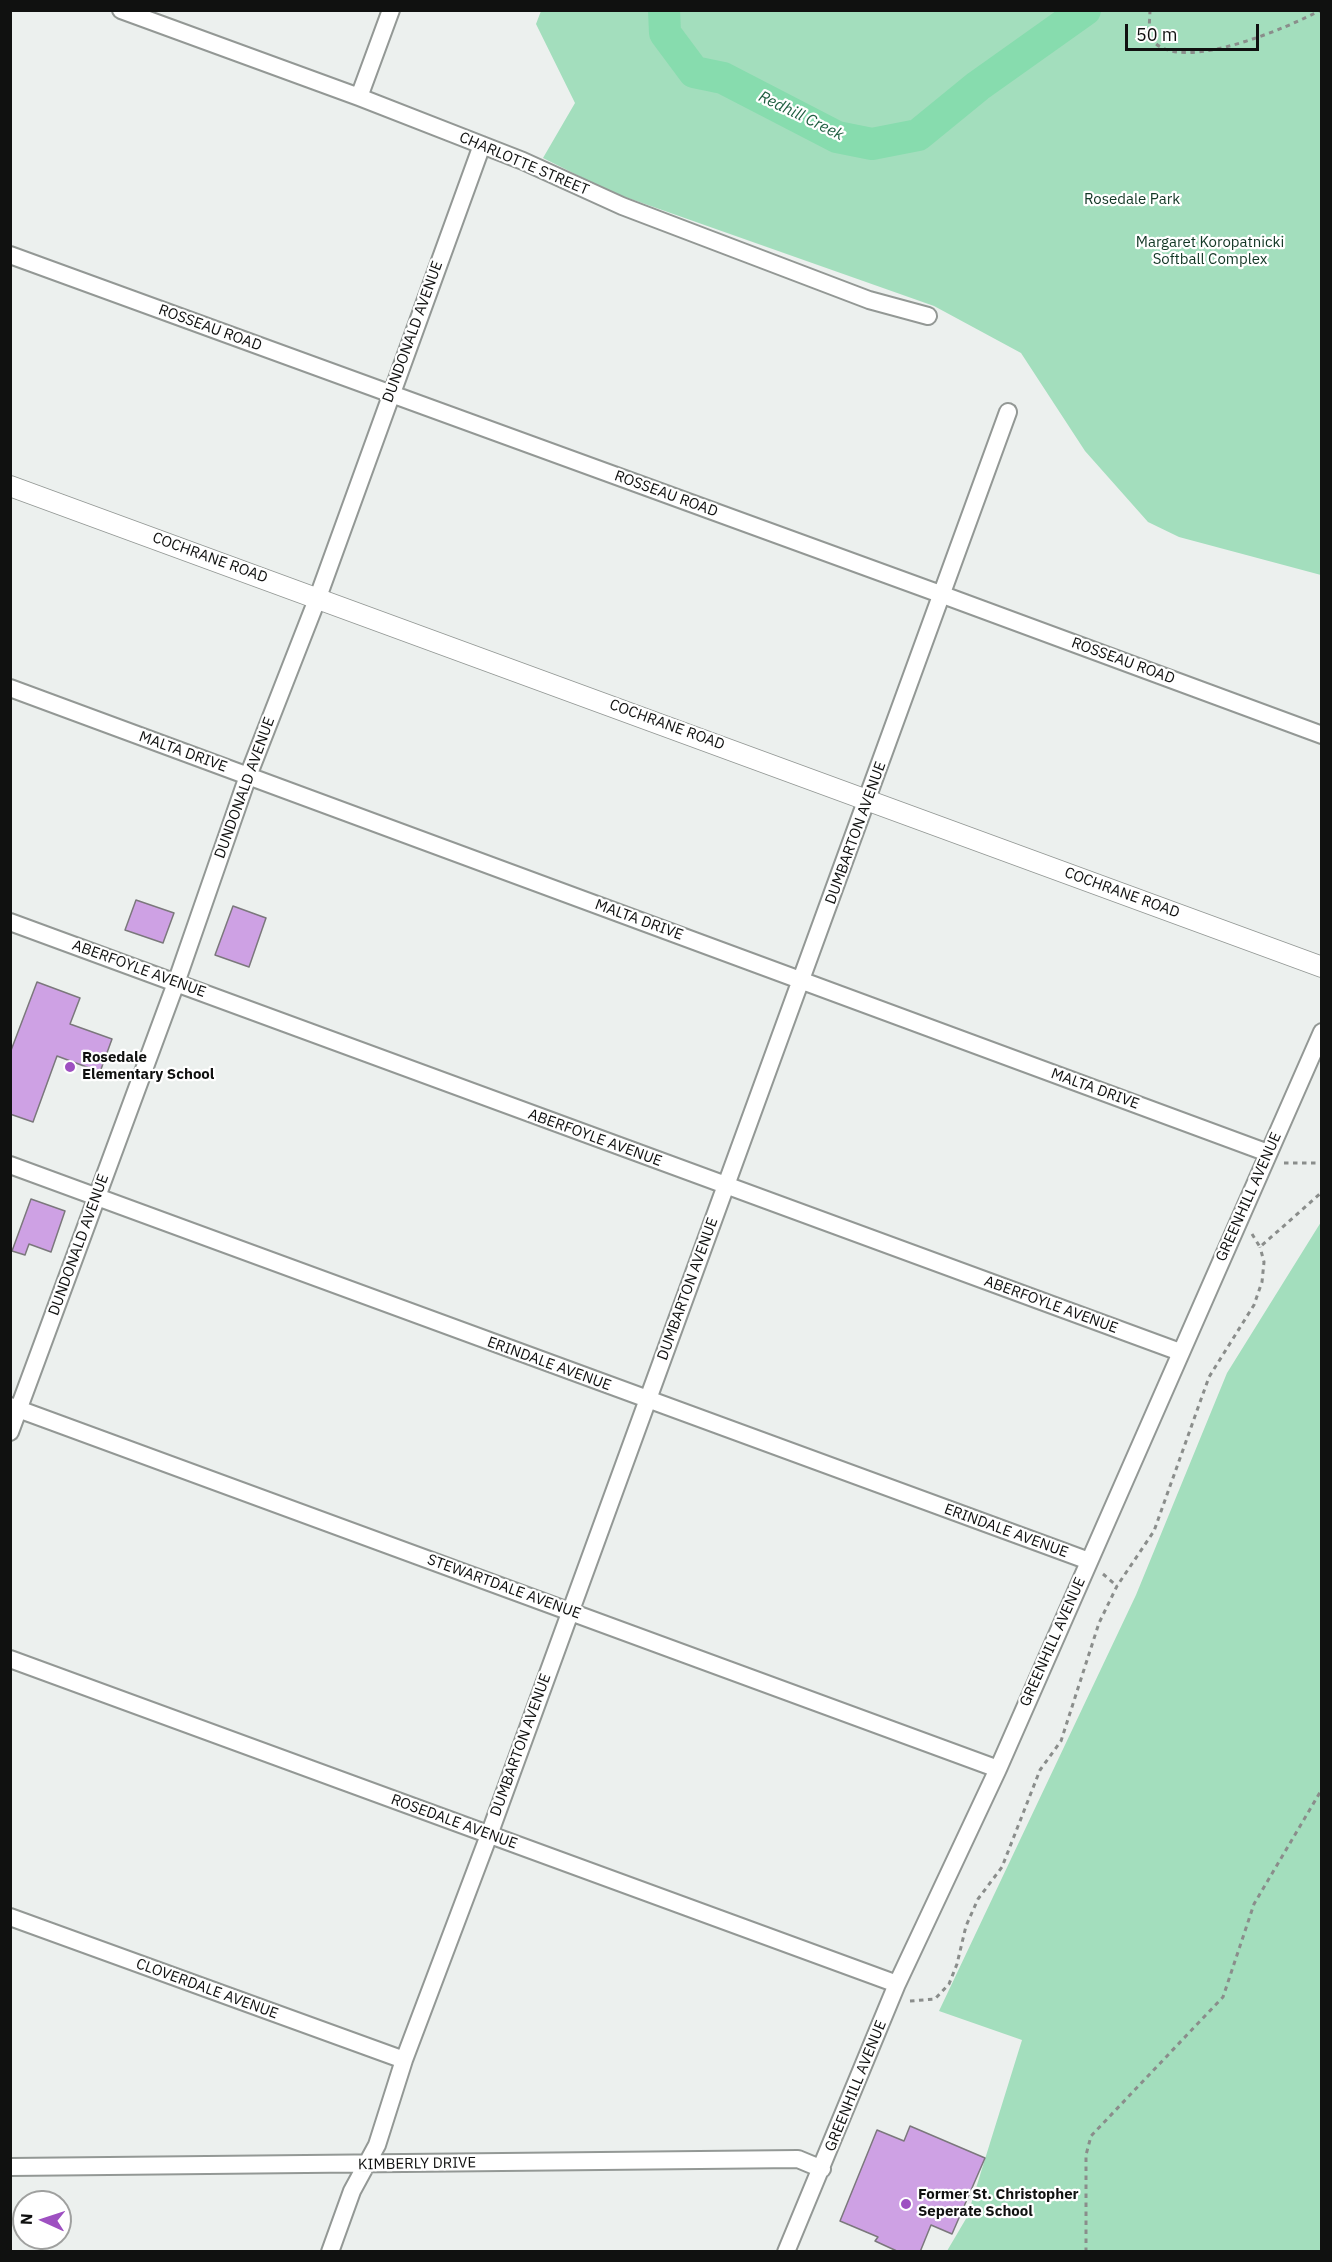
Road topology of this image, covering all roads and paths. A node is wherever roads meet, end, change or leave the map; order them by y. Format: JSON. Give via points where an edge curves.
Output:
{"nodes":[{"id":1,"x":121,"y":10,"type":"edge"},
{"id":2,"x":392,"y":10,"type":"edge"},
{"id":3,"x":930,"y":10,"type":"edge"},
{"id":4,"x":946,"y":10,"type":"edge"},
{"id":5,"x":1150,"y":10,"type":"edge"},
{"id":6,"x":1321,"y":10,"type":"edge"},
{"id":7,"x":359,"y":97,"type":"junction"},
{"id":8,"x":482,"y":146,"type":"junction"},
{"id":9,"x":10,"y":255,"type":"edge"},
{"id":10,"x":928,"y":316,"type":"dead end"},
{"id":11,"x":391,"y":394,"type":"junction"},
{"id":12,"x":1008,"y":412,"type":"dead end"},
{"id":13,"x":10,"y":486,"type":"edge"},
{"id":14,"x":943,"y":595,"type":"junction"},
{"id":15,"x":318,"y":597,"type":"junction"},
{"id":16,"x":10,"y":688,"type":"edge"},
{"id":17,"x":1322,"y":735,"type":"edge"},
{"id":18,"x":248,"y":777,"type":"junction"},
{"id":19,"x":869,"y":799,"type":"junction"},
{"id":20,"x":10,"y":922,"type":"edge"},
{"id":21,"x":1322,"y":967,"type":"edge"},
{"id":22,"x":802,"y":980,"type":"junction"},
{"id":23,"x":176,"y":983,"type":"junction"},
{"id":24,"x":1322,"y":1032,"type":"edge"},
{"id":25,"x":1275,"y":1158,"type":"junction"},
{"id":26,"x":1322,"y":1162,"type":"edge"},
{"id":27,"x":10,"y":1165,"type":"edge"},
{"id":28,"x":725,"y":1186,"type":"junction"},
{"id":29,"x":1322,"y":1192,"type":"edge"},
{"id":30,"x":97,"y":1197,"type":"junction"},
{"id":31,"x":1251,"y":1233,"type":"dead end"},
{"id":32,"x":1260,"y":1247,"type":"junction"},
{"id":33,"x":1180,"y":1352,"type":"junction"},
{"id":34,"x":647,"y":1401,"type":"junction"},
{"id":35,"x":15,"y":1408,"type":"edge"},
{"id":36,"x":10,"y":1432,"type":"edge"},
{"id":37,"x":1089,"y":1562,"type":"junction"},
{"id":38,"x":569,"y":1611,"type":"junction"},
{"id":39,"x":10,"y":1659,"type":"edge"},
{"id":40,"x":998,"y":1769,"type":"junction"},
{"id":41,"x":1322,"y":1789,"type":"edge"},
{"id":42,"x":489,"y":1835,"type":"junction"},
{"id":43,"x":10,"y":1917,"type":"edge"},
{"id":44,"x":897,"y":1984,"type":"junction"},
{"id":45,"x":910,"y":2001,"type":"dead end"},
{"id":46,"x":404,"y":2060,"type":"junction"},
{"id":47,"x":364,"y":2165,"type":"junction"},
{"id":48,"x":10,"y":2167,"type":"edge"},
{"id":49,"x":822,"y":2169,"type":"junction"},
{"id":50,"x":330,"y":2252,"type":"edge"},
{"id":51,"x":786,"y":2252,"type":"edge"},
{"id":52,"x":1086,"y":2252,"type":"edge"}],
"edges":[{"from":1,"to":7,"type":"street","name":"CHARLOTTE STREET"},
{"from":2,"to":7,"type":"street"},
{"from":3,"to":4,"type":"path"},
{"from":5,"to":6,"type":"path","via":[[1151,37],[1160,46],[1192,51],[1252,41]]},
{"from":7,"to":8,"type":"street","name":"CHARLOTTE STREET"},
{"from":8,"to":10,"type":"street","name":"CHARLOTTE STREET","via":[[622,206],[869,300]]},
{"from":8,"to":11,"type":"street","name":"DUNDONALD AVENUE"},
{"from":9,"to":11,"type":"street","name":"ROSSEAU ROAD"},
{"from":11,"to":14,"type":"street","name":"ROSSEAU ROAD"},
{"from":11,"to":15,"type":"street","name":"DUNDONALD AVENUE"},
{"from":12,"to":14,"type":"street","name":"DUMBARTON AVENUE"},
{"from":13,"to":15,"type":"street","name":"COCHRANE ROAD"},
{"from":14,"to":17,"type":"street","name":"ROSSEAU ROAD"},
{"from":14,"to":19,"type":"street","name":"DUMBARTON AVENUE"},
{"from":15,"to":18,"type":"street","name":"DUNDONALD AVENUE"},
{"from":15,"to":19,"type":"street","name":"COCHRANE ROAD"},
{"from":16,"to":18,"type":"street","name":"MALTA DRIVE"},
{"from":18,"to":22,"type":"street","name":"MALTA DRIVE"},
{"from":18,"to":23,"type":"street","name":"DUNDONALD AVENUE"},
{"from":19,"to":21,"type":"street","name":"COCHRANE ROAD"},
{"from":19,"to":22,"type":"street","name":"DUMBARTON AVENUE"},
{"from":20,"to":23,"type":"street","name":"ABERFOYLE AVENUE"},
{"from":22,"to":25,"type":"street","name":"MALTA DRIVE"},
{"from":22,"to":28,"type":"street","name":"DUMBARTON AVENUE"},
{"from":23,"to":28,"type":"street","name":"ABERFOYLE AVENUE"},
{"from":23,"to":30,"type":"street","name":"DUNDONALD AVENUE"},
{"from":24,"to":25,"type":"street","name":"GREENHILL AVENUE"},
{"from":25,"to":26,"type":"path"},
{"from":25,"to":33,"type":"street","name":"GREENHILL AVENUE"},
{"from":27,"to":30,"type":"street","name":"ERINDALE AVENUE"},
{"from":28,"to":33,"type":"street","name":"ABERFOYLE AVENUE"},
{"from":28,"to":34,"type":"street","name":"DUMBARTON AVENUE"},
{"from":29,"to":32,"type":"path"},
{"from":30,"to":34,"type":"street","name":"ERINDALE AVENUE"},
{"from":30,"to":35,"type":"street","name":"DUNDONALD AVENUE"},
{"from":31,"to":32,"type":"path"},
{"from":32,"to":45,"type":"path","via":[[1264,1262],[1262,1282],[1254,1305],[1209,1377],[1154,1531],[1099,1623],[1061,1741],[1040,1770],[1002,1867],[978,1899],[949,1984],[935,1999]]},
{"from":33,"to":37,"type":"street","name":"GREENHILL AVENUE"},
{"from":34,"to":37,"type":"street","name":"ERINDALE AVENUE"},
{"from":34,"to":38,"type":"street","name":"DUMBARTON AVENUE"},
{"from":35,"to":36,"type":"street","name":"DUNDONALD AVENUE"},
{"from":35,"to":38,"type":"street","name":"STEWARTDALE AVENUE"},
{"from":37,"to":40,"type":"street","name":"GREENHILL AVENUE"},
{"from":38,"to":40,"type":"street","name":"STEWARTDALE AVENUE"},
{"from":38,"to":42,"type":"street","name":"DUMBARTON AVENUE"},
{"from":39,"to":42,"type":"street","name":"ROSEDALE AVENUE"},
{"from":40,"to":44,"type":"street","name":"GREENHILL AVENUE"},
{"from":41,"to":52,"type":"path","via":[[1254,1904],[1223,1996],[1091,2136],[1086,2155]]},
{"from":42,"to":44,"type":"street","name":"ROSEDALE AVENUE"},
{"from":42,"to":46,"type":"street","name":"DUMBARTON AVENUE"},
{"from":43,"to":46,"type":"street","name":"CLOVERDALE AVENUE"},
{"from":44,"to":49,"type":"street","name":"GREENHILL AVENUE"},
{"from":46,"to":47,"type":"street","name":"DUMBARTON AVENUE","via":[[377,2145]]},
{"from":47,"to":48,"type":"street","name":"KIMBERLY DRIVE"},
{"from":47,"to":49,"type":"street","name":"KIMBERLY DRIVE","via":[[798,2159]]},
{"from":47,"to":50,"type":"street","name":"DUMBARTON AVENUE"},
{"from":49,"to":51,"type":"street","name":"GREENHILL AVENUE"}]}
